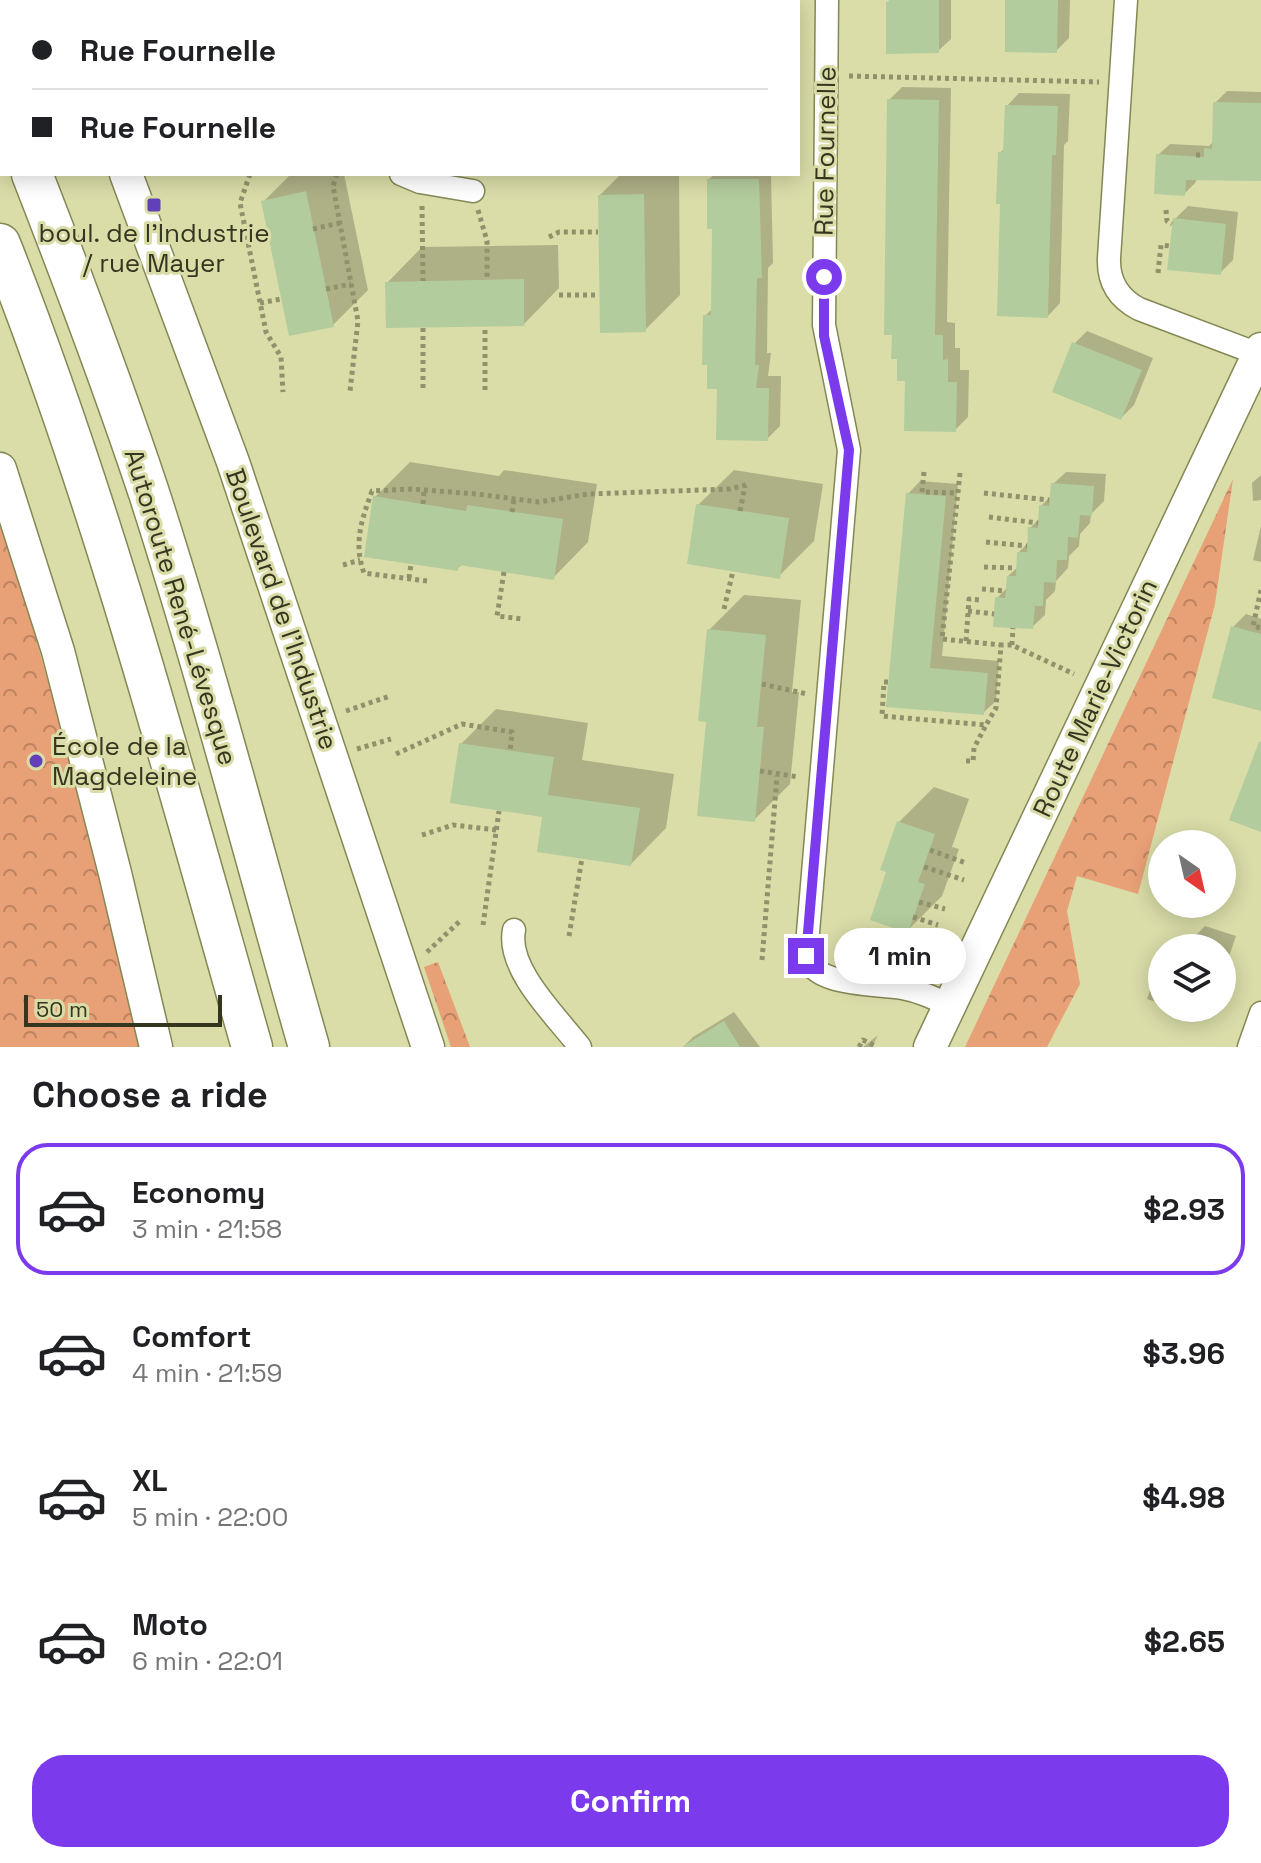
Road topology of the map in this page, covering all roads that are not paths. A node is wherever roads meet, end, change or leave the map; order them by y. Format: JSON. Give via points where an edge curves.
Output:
{"nodes":[{"id":1,"x":827,"y":0,"type":"edge"},
{"id":2,"x":1126,"y":0,"type":"edge"},
{"id":3,"x":33,"y":176,"type":"edge"},
{"id":4,"x":127,"y":176,"type":"edge"},
{"id":5,"x":406,"y":176,"type":"edge"},
{"id":6,"x":473,"y":191,"type":"road end"},
{"id":7,"x":0,"y":244,"type":"edge"},
{"id":8,"x":1260,"y":353,"type":"edge"},
{"id":9,"x":0,"y":469,"type":"edge"},
{"id":10,"x":514,"y":930,"type":"dead end"},
{"id":11,"x":949,"y":1005,"type":"junction"},
{"id":12,"x":1261,"y":1013,"type":"edge"},
{"id":13,"x":156,"y":1047,"type":"edge"},
{"id":14,"x":252,"y":1047,"type":"edge"},
{"id":15,"x":309,"y":1047,"type":"edge"},
{"id":16,"x":428,"y":1047,"type":"edge"},
{"id":17,"x":580,"y":1047,"type":"edge"},
{"id":18,"x":930,"y":1047,"type":"edge"},
{"id":19,"x":1249,"y":1047,"type":"edge"}],
"edges":[{"from":1,"to":11,"type":"street","name":"Rue Fournelle","via":[[824,325],[849,450],[809,965],[823,976],[902,988]]},
{"from":2,"to":8,"type":"street","via":[[1109,258],[1112,281],[1121,297],[1139,309]]},
{"from":3,"to":15,"type":"highway","name":"Autoroute René-Lévesque","via":[[159,526]]},
{"from":4,"to":16,"type":"street","name":"Boulevard de l'Industrie","via":[[213,405]]},
{"from":5,"to":6,"type":"street"},
{"from":7,"to":14,"type":"highway","name":"Autoroute René-Lévesque","via":[[65,415],[107,546]]},
{"from":8,"to":11,"type":"street","name":"Route Marie-Victorin"},
{"from":9,"to":13,"type":"street","via":[[58,651]]},
{"from":10,"to":17,"type":"street","via":[[512,947],[519,966]]},
{"from":11,"to":18,"type":"street","name":"Route Marie-Victorin"},
{"from":12,"to":19,"type":"street"}]}
